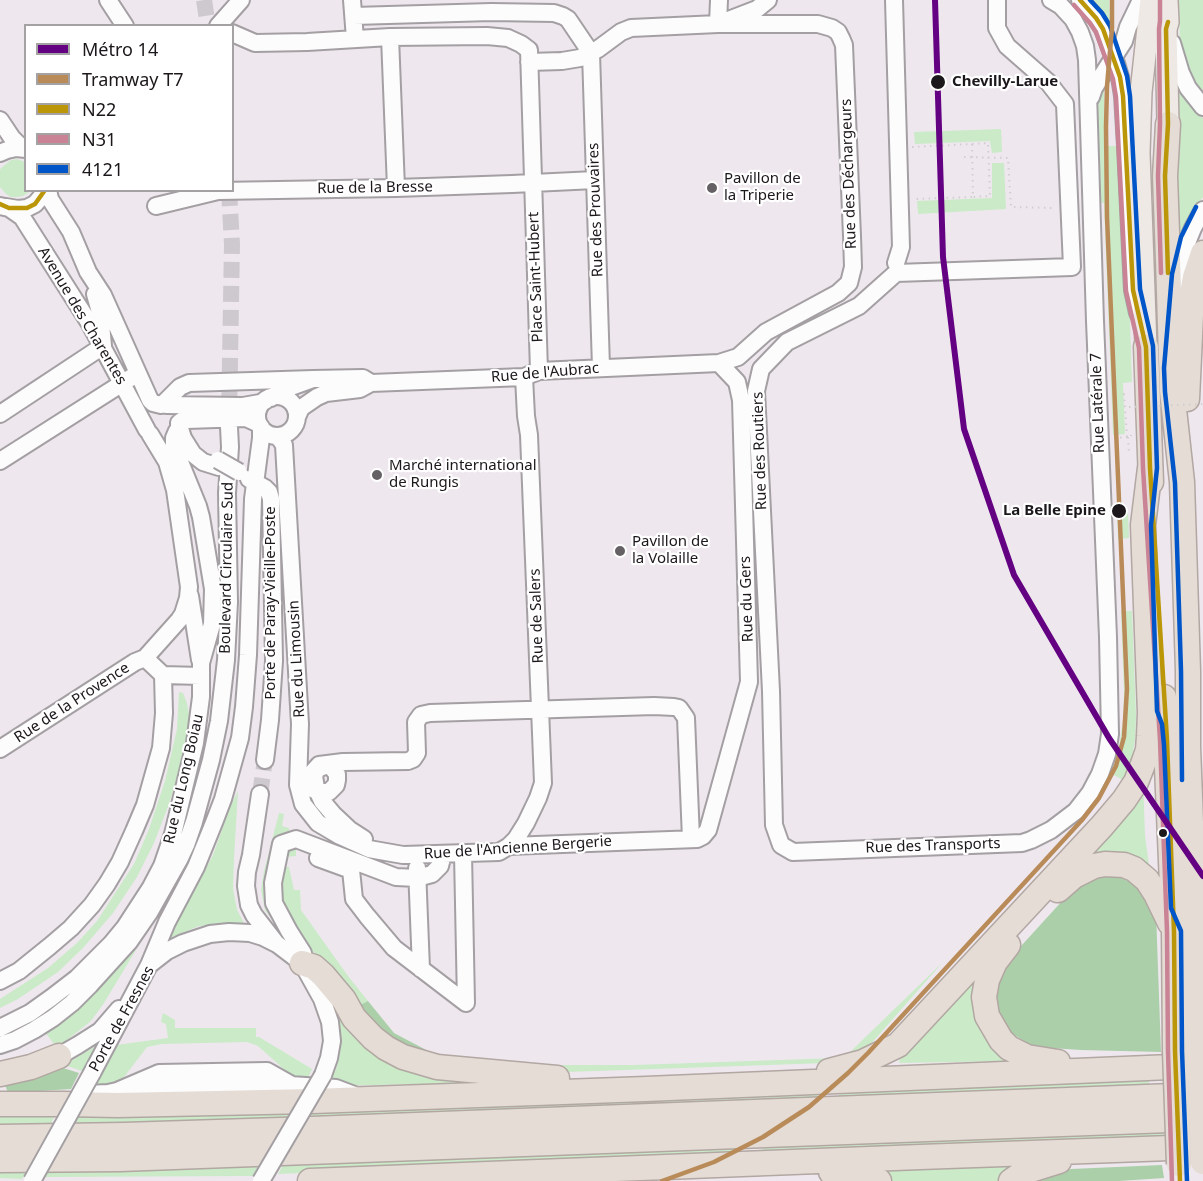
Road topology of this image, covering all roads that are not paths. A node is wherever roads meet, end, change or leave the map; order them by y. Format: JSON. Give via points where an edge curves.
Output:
{"nodes":[{"id":1,"x":108,"y":0,"type":"edge"},
{"id":2,"x":241,"y":0,"type":"edge"},
{"id":3,"x":719,"y":0,"type":"edge"},
{"id":4,"x":768,"y":0,"type":"edge"},
{"id":5,"x":894,"y":0,"type":"edge"},
{"id":6,"x":997,"y":0,"type":"edge"},
{"id":7,"x":1051,"y":0,"type":"edge"},
{"id":8,"x":1080,"y":0,"type":"edge"},
{"id":9,"x":1141,"y":0,"type":"edge"},
{"id":10,"x":1151,"y":0,"type":"edge"},
{"id":11,"x":1167,"y":0,"type":"edge"},
{"id":12,"x":353,"y":8,"type":"edge"},
{"id":13,"x":124,"y":24,"type":"edge"},
{"id":14,"x":225,"y":24,"type":"edge"},
{"id":15,"x":718,"y":24,"type":"junction"},
{"id":16,"x":234,"y":32,"type":"edge"},
{"id":17,"x":1170,"y":32,"type":"junction"},
{"id":18,"x":390,"y":37,"type":"junction"},
{"id":19,"x":355,"y":39,"type":"junction"},
{"id":20,"x":591,"y":53,"type":"junction"},
{"id":21,"x":1114,"y":57,"type":"junction"},
{"id":22,"x":529,"y":62,"type":"junction"},
{"id":23,"x":1203,"y":106,"type":"edge"},
{"id":24,"x":1088,"y":111,"type":"junction"},
{"id":25,"x":0,"y":120,"type":"edge"},
{"id":26,"x":1168,"y":124,"type":"joint"},
{"id":27,"x":24,"y":148,"type":"edge"},
{"id":28,"x":24,"y":149,"type":"edge"},
{"id":29,"x":0,"y":153,"type":"edge"},
{"id":30,"x":595,"y":180,"type":"junction"},
{"id":31,"x":533,"y":183,"type":"junction"},
{"id":32,"x":396,"y":188,"type":"junction"},
{"id":33,"x":234,"y":191,"type":"edge"},
{"id":34,"x":45,"y":192,"type":"edge"},
{"id":35,"x":47,"y":192,"type":"edge"},
{"id":36,"x":214,"y":192,"type":"edge"},
{"id":37,"x":3,"y":206,"type":"edge"},
{"id":38,"x":156,"y":206,"type":"dead end"},
{"id":39,"x":1203,"y":210,"type":"edge"},
{"id":40,"x":1203,"y":253,"type":"edge"},
{"id":41,"x":897,"y":263,"type":"dead end"},
{"id":42,"x":88,"y":272,"type":"junction"},
{"id":43,"x":103,"y":346,"type":"junction"},
{"id":44,"x":1146,"y":347,"type":"junction"},
{"id":45,"x":719,"y":363,"type":"junction"},
{"id":46,"x":601,"y":367,"type":"junction"},
{"id":47,"x":1172,"y":368,"type":"junction"},
{"id":48,"x":138,"y":374,"type":"junction"},
{"id":49,"x":532,"y":374,"type":"junction"},
{"id":50,"x":313,"y":379,"type":"junction"},
{"id":51,"x":122,"y":382,"type":"junction"},
{"id":52,"x":371,"y":383,"type":"junction"},
{"id":53,"x":268,"y":399,"type":"junction"},
{"id":54,"x":163,"y":405,"type":"junction"},
{"id":55,"x":0,"y":414,"type":"edge"},
{"id":56,"x":297,"y":417,"type":"junction"},
{"id":57,"x":208,"y":419,"type":"junction"},
{"id":58,"x":260,"y":425,"type":"junction"},
{"id":59,"x":178,"y":426,"type":"junction"},
{"id":60,"x":229,"y":427,"type":"tunnel mouth"},
{"id":61,"x":148,"y":432,"type":"junction"},
{"id":62,"x":276,"y":436,"type":"junction"},
{"id":63,"x":222,"y":458,"type":"junction"},
{"id":64,"x":0,"y":461,"type":"edge"},
{"id":65,"x":1150,"y":468,"type":"junction"},
{"id":66,"x":245,"y":477,"type":"junction"},
{"id":67,"x":1182,"y":482,"type":"junction"},
{"id":68,"x":189,"y":586,"type":"junction"},
{"id":69,"x":145,"y":658,"type":"junction"},
{"id":70,"x":201,"y":669,"type":"junction"},
{"id":71,"x":1188,"y":671,"type":"junction"},
{"id":72,"x":163,"y":675,"type":"junction"},
{"id":73,"x":1150,"y":713,"type":"junction"},
{"id":74,"x":195,"y":743,"type":"junction"},
{"id":75,"x":0,"y":749,"type":"edge"},
{"id":76,"x":265,"y":760,"type":"tunnel mouth"},
{"id":77,"x":1203,"y":773,"type":"edge"},
{"id":78,"x":228,"y":781,"type":"junction"},
{"id":79,"x":260,"y":794,"type":"tunnel mouth"},
{"id":80,"x":1076,"y":811,"type":"joint"},
{"id":81,"x":697,"y":838,"type":"junction"},
{"id":82,"x":782,"y":845,"type":"joint"},
{"id":83,"x":509,"y":846,"type":"junction"},
{"id":84,"x":377,"y":851,"type":"junction"},
{"id":85,"x":443,"y":854,"type":"junction"},
{"id":86,"x":463,"y":854,"type":"junction"},
{"id":87,"x":416,"y":855,"type":"junction"},
{"id":88,"x":318,"y":858,"type":"dead end"},
{"id":89,"x":417,"y":878,"type":"junction"},
{"id":90,"x":168,"y":880,"type":"junction"},
{"id":91,"x":1200,"y":908,"type":"edge"},
{"id":92,"x":1164,"y":910,"type":"junction"},
{"id":93,"x":1174,"y":932,"type":"junction"},
{"id":94,"x":277,"y":944,"type":"junction"},
{"id":95,"x":302,"y":963,"type":"junction"},
{"id":96,"x":149,"y":965,"type":"junction"},
{"id":97,"x":421,"y":969,"type":"junction"},
{"id":98,"x":0,"y":981,"type":"edge"},
{"id":99,"x":136,"y":990,"type":"junction"},
{"id":100,"x":0,"y":1028,"type":"edge"},
{"id":101,"x":0,"y":1045,"type":"edge"},
{"id":102,"x":58,"y":1056,"type":"joint"},
{"id":103,"x":1201,"y":1058,"type":"edge"},
{"id":104,"x":1069,"y":1071,"type":"junction"},
{"id":105,"x":0,"y":1074,"type":"edge"},
{"id":106,"x":802,"y":1082,"type":"junction"},
{"id":107,"x":646,"y":1089,"type":"junction"},
{"id":108,"x":1203,"y":1095,"type":"edge"},
{"id":109,"x":362,"y":1098,"type":"junction"},
{"id":110,"x":0,"y":1104,"type":"edge"},
{"id":111,"x":63,"y":1104,"type":"junction"},
{"id":112,"x":1203,"y":1119,"type":"edge"},
{"id":113,"x":0,"y":1137,"type":"edge"},
{"id":114,"x":1203,"y":1147,"type":"edge"},
{"id":115,"x":1074,"y":1152,"type":"junction"},
{"id":116,"x":0,"y":1160,"type":"edge"},
{"id":117,"x":775,"y":1162,"type":"junction"},
{"id":118,"x":1203,"y":1162,"type":"edge"},
{"id":119,"x":584,"y":1170,"type":"junction"},
{"id":120,"x":1179,"y":1172,"type":"edge"},
{"id":121,"x":32,"y":1181,"type":"edge"},
{"id":122,"x":261,"y":1181,"type":"edge"},
{"id":123,"x":310,"y":1181,"type":"edge"},
{"id":124,"x":561,"y":1181,"type":"edge"},
{"id":125,"x":879,"y":1181,"type":"edge"},
{"id":126,"x":1011,"y":1181,"type":"edge"}],
"edges":[{"from":1,"to":13,"type":"street"},
{"from":2,"to":14,"type":"street"},
{"from":3,"to":15,"type":"street"},
{"from":4,"to":15,"type":"street","via":[[757,9]]},
{"from":5,"to":41,"type":"street","via":[[901,248]]},
{"from":6,"to":82,"type":"street","name":"Rue des Routiers","via":[[997,28],[1007,46],[1048,82],[1065,104],[1072,267],[896,273],[859,306],[787,342],[761,369],[756,391],[774,825]]},
{"from":7,"to":24,"type":"street","name":"Rue Latérale 7","via":[[1073,19],[1085,46]]},
{"from":8,"to":21,"type":"street","via":[[1103,29]]},
{"from":9,"to":21,"type":"street"},
{"from":10,"to":44,"type":"main road","via":[[1139,153]]},
{"from":11,"to":17,"type":"main road"},
{"from":12,"to":19,"type":"street"},
{"from":12,"to":20,"type":"street","via":[[554,13],[568,19]]},
{"from":15,"to":20,"type":"street","via":[[631,28]]},
{"from":15,"to":45,"type":"street","name":"Rue des Déchargeurs","via":[[818,24],[832,28],[841,38],[853,267],[849,283],[838,293],[765,332],[738,357]]},
{"from":16,"to":19,"type":"street","via":[[255,43]]},
{"from":17,"to":23,"type":"street","via":[[1181,73]]},
{"from":17,"to":26,"type":"main road","via":[[1166,29]]},
{"from":18,"to":19,"type":"street"},
{"from":18,"to":22,"type":"street","via":[[508,38],[529,50]]},
{"from":18,"to":32,"type":"street"},
{"from":20,"to":22,"type":"street","via":[[570,60]]},
{"from":20,"to":30,"type":"street","name":"Rue des Prouvaires"},
{"from":21,"to":24,"type":"street","via":[[1091,94]]},
{"from":21,"to":44,"type":"street","via":[[1123,96],[1133,290]]},
{"from":22,"to":31,"type":"street","name":"Place Saint-Hubert"},
{"from":24,"to":80,"type":"street","name":"Rue Latérale 7","via":[[1110,734],[1100,774]]},
{"from":25,"to":27,"type":"street"},
{"from":26,"to":47,"type":"highway","via":[[1165,176]]},
{"from":28,"to":29,"type":"street"},
{"from":30,"to":31,"type":"street","name":"Rue de la Bresse"},
{"from":30,"to":46,"type":"street","name":"Rue des Prouvaires"},
{"from":31,"to":32,"type":"street","name":"Rue de la Bresse"},
{"from":31,"to":49,"type":"street","name":"Place Saint-Hubert"},
{"from":32,"to":33,"type":"street","name":"Rue de la Bresse"},
{"from":34,"to":37,"type":"street","via":[[27,208]]},
{"from":35,"to":42,"type":"street","name":"Avenue des Charentes","via":[[71,232]]},
{"from":36,"to":38,"type":"street","name":"Rue de la Bresse"},
{"from":37,"to":43,"type":"street","name":"Avenue des Charentes","via":[[22,217]]},
{"from":39,"to":47,"type":"street","via":[[1188,240],[1179,274]]},
{"from":40,"to":67,"type":"highway","via":[[1192,294]]},
{"from":42,"to":43,"type":"street","via":[[100,312]]},
{"from":42,"to":48,"type":"street","name":"Avenue des Charentes","via":[[103,295]]},
{"from":43,"to":51,"type":"street","name":"Avenue des Charentes"},
{"from":43,"to":55,"type":"street"},
{"from":44,"to":65,"type":"highway"},
{"from":45,"to":46,"type":"street","name":"Rue de l'Aubrac"},
{"from":45,"to":81,"type":"street","name":"Rue du Gers","via":[[737,381],[741,400],[749,682],[708,830]]},
{"from":46,"to":49,"type":"street","name":"Rue de l'Aubrac"},
{"from":47,"to":67,"type":"highway"},
{"from":48,"to":51,"type":"street"},
{"from":48,"to":54,"type":"street","name":"Avenue des Charentes","via":[[150,400]]},
{"from":49,"to":52,"type":"street","name":"Rue de l'Aubrac"},
{"from":49,"to":83,"type":"street","name":"Rue de Salers","via":[[526,416],[530,435],[543,783],[526,823]]},
{"from":50,"to":52,"type":"street","name":"Rue de l'Aubrac","via":[[363,378]]},
{"from":50,"to":53,"type":"street","name":"Rue de l'Aubrac"},
{"from":50,"to":54,"type":"street","via":[[189,382]]},
{"from":51,"to":61,"type":"street","name":"Avenue des Charentes"},
{"from":51,"to":64,"type":"street"},
{"from":52,"to":56,"type":"street","name":"Rue de l'Aubrac","via":[[360,389],[316,397],[304,405]]},
{"from":53,"to":54,"type":"street","name":"Rue de l'Aubrac","via":[[243,406]]},
{"from":53,"to":56,"type":"street","via":[[277,396],[290,400]]},
{"from":53,"to":58,"type":"street","via":[[257,415]]},
{"from":54,"to":59,"type":"street","via":[[174,410]]},
{"from":54,"to":61,"type":"street","via":[[147,414]]},
{"from":56,"to":62,"type":"street","via":[[289,432]]},
{"from":57,"to":58,"type":"street","via":[[246,418]]},
{"from":57,"to":59,"type":"street","via":[[183,420]]},
{"from":57,"to":63,"type":"street","via":[[199,423],[195,436],[204,450]]},
{"from":58,"to":62,"type":"street"},
{"from":58,"to":66,"type":"street","via":[[261,438]]},
{"from":59,"to":61,"type":"street","via":[[174,435],[164,439]]},
{"from":59,"to":63,"type":"street","via":[[193,454],[203,462]]},
{"from":59,"to":70,"type":"street","name":"Rue du Long Boiau","via":[[174,447],[200,512],[213,589],[212,624]]},
{"from":60,"to":63,"type":"street","name":"Boulevard Circulaire Sud"},
{"from":61,"to":68,"type":"street","via":[[167,462],[175,490]]},
{"from":62,"to":84,"type":"street","name":"Rue du Limousin","via":[[283,442],[285,457],[300,724],[298,785],[303,804],[318,823]]},
{"from":63,"to":66,"type":"street","bridge":true},
{"from":63,"to":78,"type":"street","via":[[235,492],[237,601]]},
{"from":63,"to":90,"type":"street","name":"Boulevard Circulaire Sud","via":[[229,566],[226,660],[219,721],[194,822]]},
{"from":65,"to":73,"type":"highway","via":[[1143,525]]},
{"from":65,"to":93,"type":"highway"},
{"from":66,"to":76,"type":"street","name":"Porte de Paray-Vieille-Poste","via":[[265,488],[271,500],[274,661]]},
{"from":66,"to":78,"type":"street","via":[[253,499],[248,655],[240,738]]},
{"from":67,"to":71,"type":"highway"},
{"from":68,"to":69,"type":"street","via":[[179,620]]},
{"from":68,"to":70,"type":"street"},
{"from":69,"to":72,"type":"street"},
{"from":69,"to":75,"type":"street","name":"Rue de la Provence"},
{"from":70,"to":72,"type":"street"},
{"from":70,"to":74,"type":"street","name":"Rue du Long Boiau"},
{"from":71,"to":77,"type":"highway"},
{"from":71,"to":91,"type":"highway","via":[[1193,885]]},
{"from":72,"to":98,"type":"street","via":[[161,748],[145,805],[120,862],[92,904],[70,928],[19,971]]},
{"from":73,"to":92,"type":"street","via":[[1157,745]]},
{"from":73,"to":106,"type":"highway","via":[[1148,750],[1136,782],[1124,800],[898,1045],[863,1062]]},
{"from":74,"to":90,"type":"street","via":[[184,824]]},
{"from":74,"to":100,"type":"street","name":"Rue du Long Boiau","via":[[168,849],[138,909],[77,978],[30,1013]]},
{"from":78,"to":96,"type":"street","via":[[195,867]]},
{"from":79,"to":94,"type":"street","via":[[246,886],[254,915]]},
{"from":80,"to":82,"type":"street","name":"Rue des Transports","via":[[1050,830],[1022,843],[793,852]]},
{"from":81,"to":83,"type":"street","name":"Rue de l'Ancienne Bergerie"},
{"from":81,"to":84,"type":"street","via":[[686,718],[679,708],[430,712],[417,719],[417,753],[413,759],[319,765],[311,774],[314,789],[322,792],[329,792],[337,780],[333,769],[325,766],[317,769],[314,776],[316,788],[319,795],[322,801]]},
{"from":83,"to":86,"type":"street","name":"Rue de l'Ancienne Bergerie","via":[[499,852]]},
{"from":84,"to":87,"type":"street","name":"Rue de l'Ancienne Bergerie"},
{"from":85,"to":86,"type":"street","name":"Rue de l'Ancienne Bergerie"},
{"from":85,"to":87,"type":"street","name":"Rue de l'Ancienne Bergerie"},
{"from":85,"to":89,"type":"street","via":[[440,866],[432,874]]},
{"from":86,"to":97,"type":"street","via":[[466,1004]]},
{"from":87,"to":89,"type":"street"},
{"from":88,"to":97,"type":"street","via":[[351,870],[354,899],[394,948]]},
{"from":89,"to":95,"type":"street","via":[[386,874],[296,839],[281,844],[273,883],[274,903],[303,953]]},
{"from":89,"to":97,"type":"street"},
{"from":90,"to":101,"type":"street","via":[[129,942],[90,986],[53,1018]]},
{"from":91,"to":103,"type":"highway"},
{"from":92,"to":93,"type":"highway"},
{"from":92,"to":104,"type":"highway","via":[[1151,884],[1134,869],[1116,864],[1094,866],[1063,885],[995,962],[987,980],[984,1003],[995,1032],[1020,1054],[1057,1062]]},
{"from":93,"to":120,"type":"highway","bridge":true},
{"from":94,"to":95,"type":"street","name":"Porte de Fresnes"},
{"from":94,"to":96,"type":"street","name":"Porte de Fresnes","via":[[250,933],[210,934],[167,951]]},
{"from":95,"to":107,"type":"highway","via":[[323,975],[373,1038],[403,1056],[437,1067],[523,1076],[630,1078]]},
{"from":95,"to":122,"type":"street","name":"Porte de Fresnes","bridge":true,"via":[[327,1009],[332,1041],[329,1058]]},
{"from":96,"to":99,"type":"street","name":"Porte de Fresnes"},
{"from":99,"to":102,"type":"street","via":[[100,1030]]},
{"from":99,"to":121,"type":"street","name":"Porte de Fresnes","bridge":true},
{"from":102,"to":105,"type":"highway"},
{"from":103,"to":104,"type":"highway"},
{"from":103,"to":118,"type":"highway","bridge":true},
{"from":104,"to":106,"type":"highway"},
{"from":106,"to":107,"type":"highway"},
{"from":107,"to":109,"type":"highway"},
{"from":108,"to":113,"type":"highway","via":[[299,1130]]},
{"from":109,"to":111,"type":"highway"},
{"from":109,"to":111,"type":"street","via":[[336,1088],[290,1085],[267,1071],[213,1071],[159,1073],[125,1088],[85,1095]]},
{"from":110,"to":111,"type":"highway"},
{"from":112,"to":116,"type":"highway","via":[[120,1159]]},
{"from":114,"to":115,"type":"highway"},
{"from":115,"to":117,"type":"highway"},
{"from":115,"to":126,"type":"highway"},
{"from":117,"to":119,"type":"highway"},
{"from":117,"to":125,"type":"highway","via":[[789,1172],[849,1173]]},
{"from":119,"to":123,"type":"highway"},
{"from":119,"to":124,"type":"highway","via":[[575,1179]]}]}
